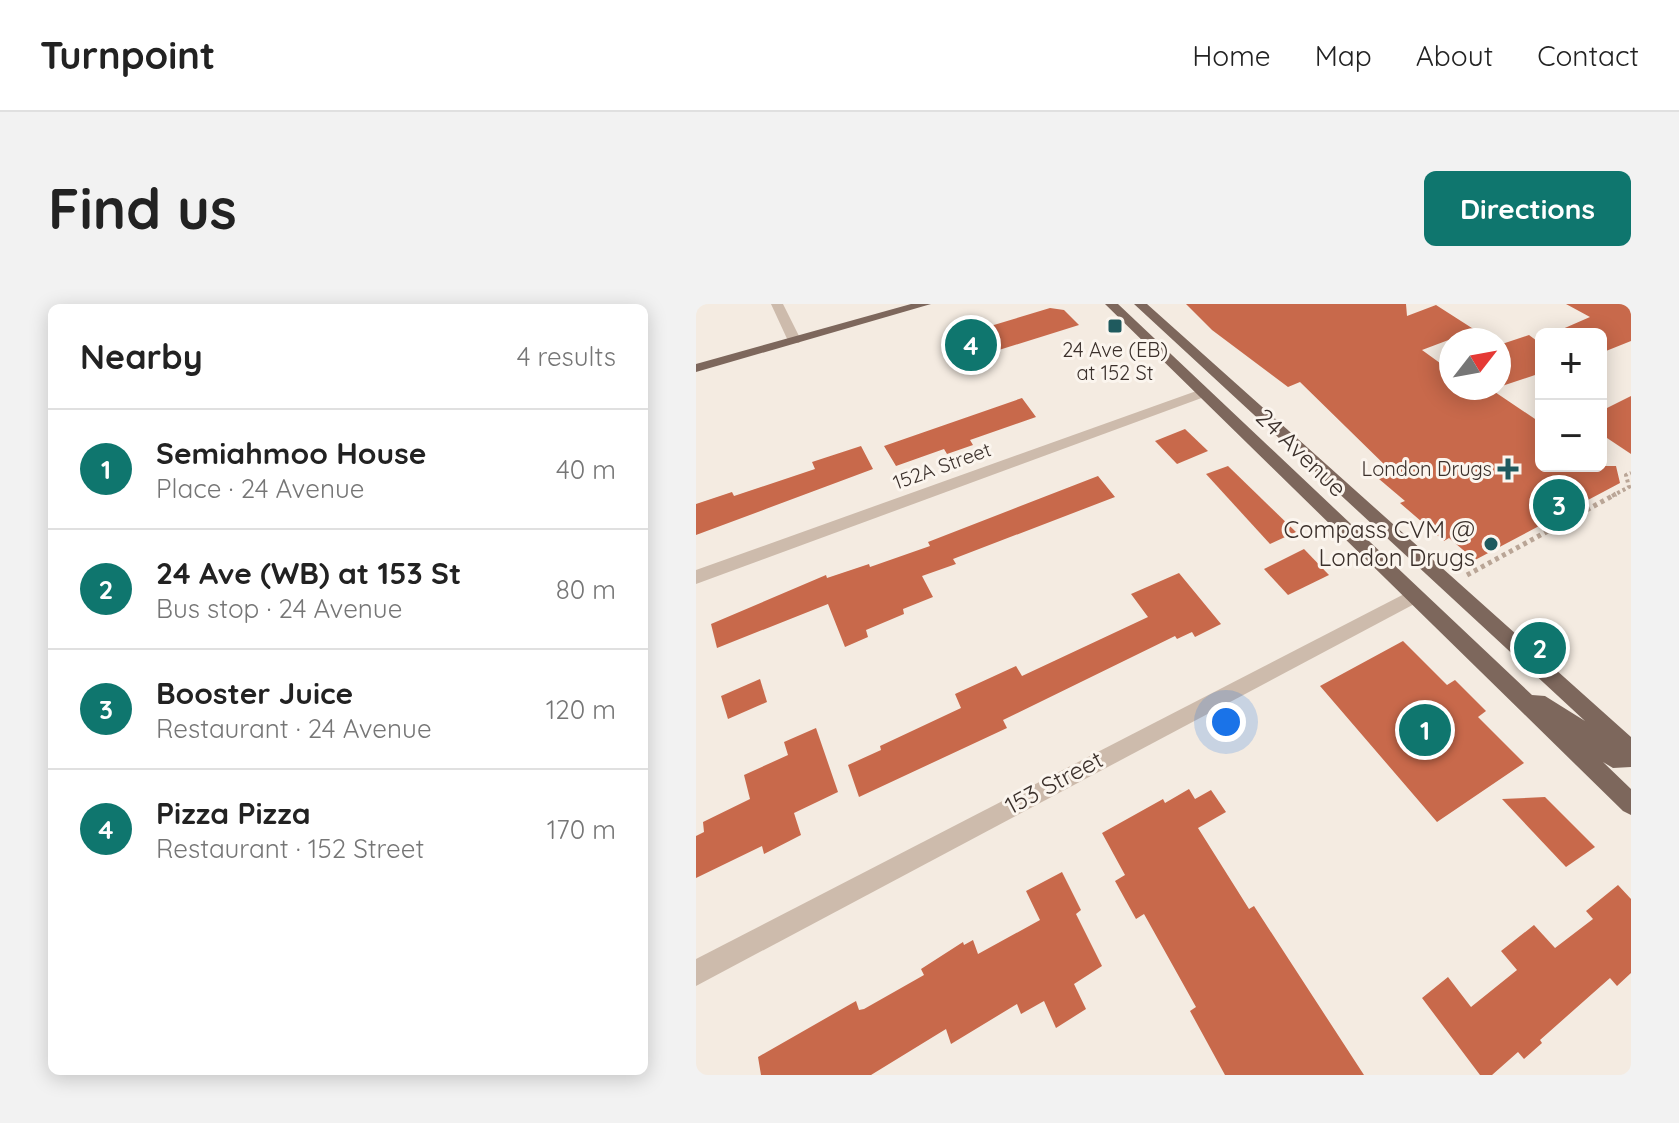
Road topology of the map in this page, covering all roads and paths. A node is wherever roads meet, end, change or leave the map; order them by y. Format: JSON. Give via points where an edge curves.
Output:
{"nodes":[{"id":1,"x":777,"y":304,"type":"edge"},
{"id":2,"x":925,"y":304,"type":"edge"},
{"id":3,"x":1111,"y":304,"type":"edge"},
{"id":4,"x":1140,"y":304,"type":"edge"},
{"id":5,"x":794,"y":340,"type":"junction"},
{"id":6,"x":696,"y":368,"type":"edge"},
{"id":7,"x":1202,"y":393,"type":"junction"},
{"id":8,"x":1631,"y":473,"type":"edge"},
{"id":9,"x":1576,"y":516,"type":"junction"},
{"id":10,"x":1582,"y":521,"type":"dead end"},
{"id":11,"x":1474,"y":571,"type":"dead end"},
{"id":12,"x":696,"y":577,"type":"edge"},
{"id":13,"x":1414,"y":596,"type":"junction"},
{"id":14,"x":1492,"y":671,"type":"junction"},
{"id":15,"x":1631,"y":750,"type":"edge"},
{"id":16,"x":1631,"y":757,"type":"edge"},
{"id":17,"x":1631,"y":804,"type":"edge"},
{"id":18,"x":696,"y":973,"type":"edge"}],
"edges":[{"from":1,"to":5,"type":"street"},
{"from":2,"to":5,"type":"main road"},
{"from":3,"to":7,"type":"main road","name":"24 Avenue"},
{"from":4,"to":15,"type":"main road","name":"24 Avenue"},
{"from":5,"to":6,"type":"main road"},
{"from":7,"to":12,"type":"street","name":"152A Street"},
{"from":7,"to":13,"type":"main road","name":"24 Avenue"},
{"from":8,"to":9,"type":"path","via":[[1626,475],[1629,487]]},
{"from":9,"to":10,"type":"path"},
{"from":9,"to":11,"type":"path"},
{"from":13,"to":14,"type":"main road","name":"24 Avenue"},
{"from":13,"to":18,"type":"street","name":"153 Street"},
{"from":14,"to":16,"type":"main road","via":[[1583,731],[1613,758]]},
{"from":14,"to":17,"type":"main road","name":"24 Avenue"}]}
